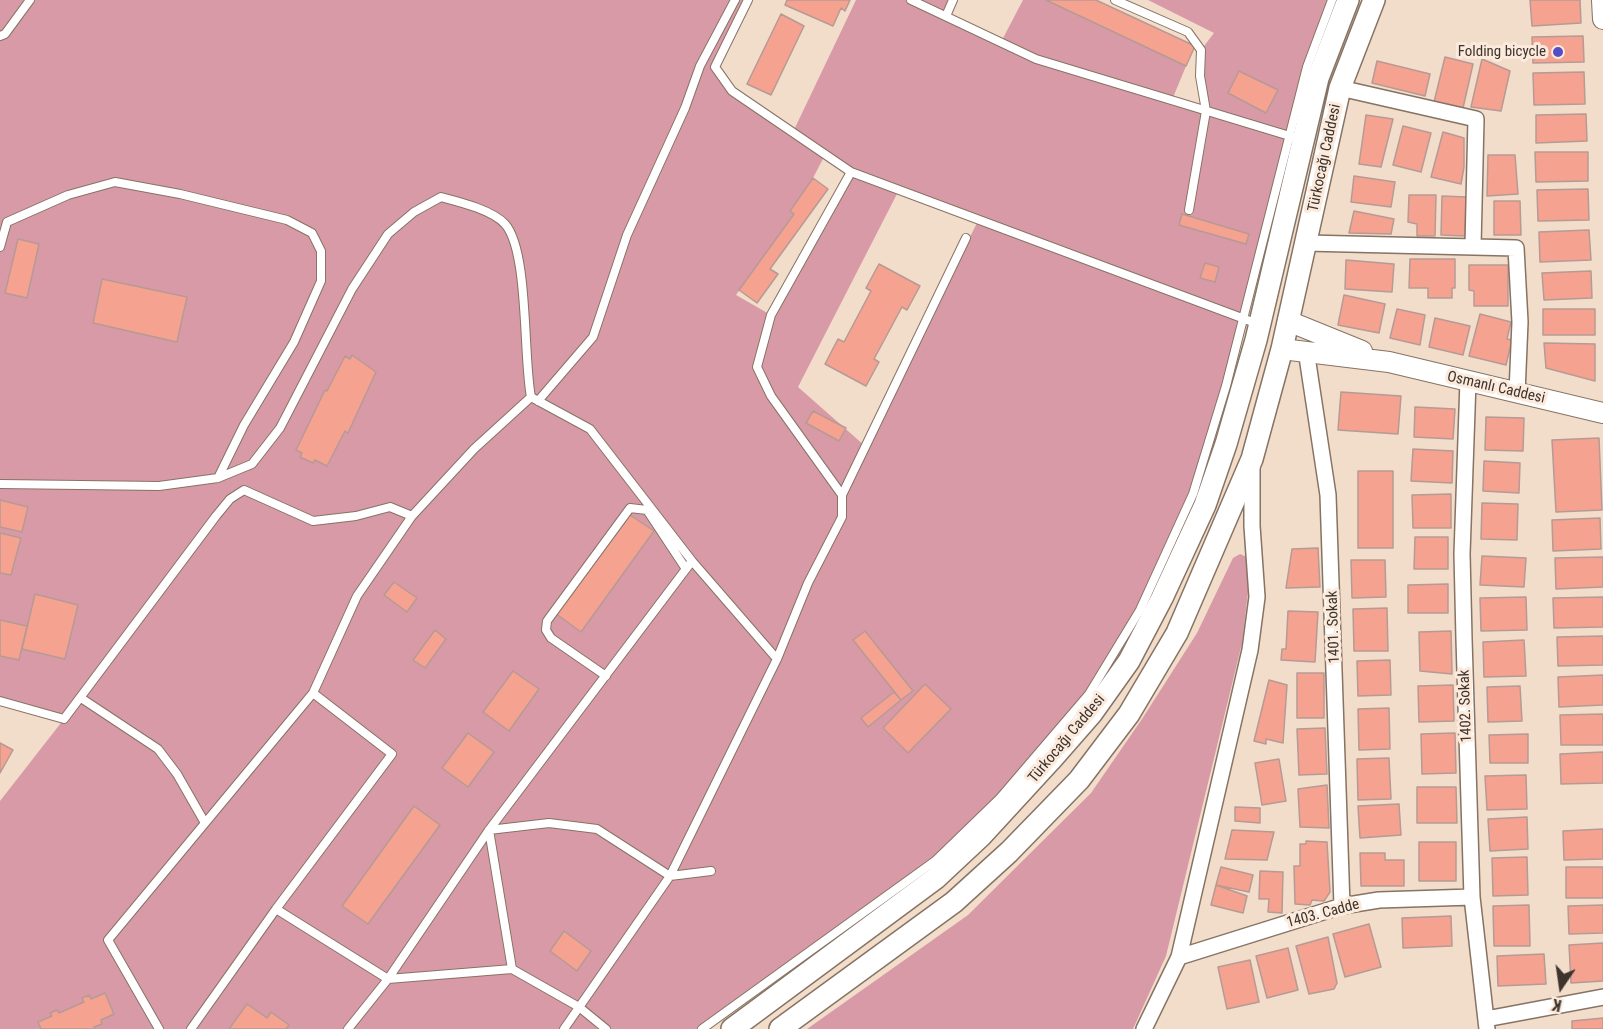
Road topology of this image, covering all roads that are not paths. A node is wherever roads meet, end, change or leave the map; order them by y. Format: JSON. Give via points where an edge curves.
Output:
{"nodes":[{"id":1,"x":30,"y":0,"type":"edge"},
{"id":2,"x":735,"y":0,"type":"edge"},
{"id":3,"x":748,"y":0,"type":"edge"},
{"id":4,"x":911,"y":0,"type":"edge"},
{"id":5,"x":953,"y":0,"type":"edge"},
{"id":6,"x":1115,"y":0,"type":"edge"},
{"id":7,"x":1332,"y":0,"type":"edge"},
{"id":8,"x":1348,"y":0,"type":"edge"},
{"id":9,"x":1374,"y":0,"type":"edge"},
{"id":10,"x":1602,"y":0,"type":"edge"},
{"id":11,"x":946,"y":16,"type":"junction"},
{"id":12,"x":1603,"y":19,"type":"edge"},
{"id":13,"x":0,"y":36,"type":"edge"},
{"id":14,"x":1340,"y":88,"type":"junction"},
{"id":15,"x":1206,"y":111,"type":"junction"},
{"id":16,"x":1295,"y":138,"type":"junction"},
{"id":17,"x":851,"y":172,"type":"junction"},
{"id":18,"x":1189,"y":210,"type":"dead end"},
{"id":19,"x":966,"y":238,"type":"dead end"},
{"id":20,"x":1306,"y":243,"type":"junction"},
{"id":21,"x":1473,"y":246,"type":"junction"},
{"id":22,"x":0,"y":247,"type":"edge"},
{"id":23,"x":1288,"y":321,"type":"junction"},
{"id":24,"x":1255,"y":324,"type":"junction"},
{"id":25,"x":1282,"y":349,"type":"junction"},
{"id":26,"x":1306,"y":351,"type":"junction"},
{"id":27,"x":1389,"y":362,"type":"junction"},
{"id":28,"x":1468,"y":381,"type":"junction"},
{"id":29,"x":1517,"y":393,"type":"junction"},
{"id":30,"x":535,"y":399,"type":"junction"},
{"id":31,"x":1603,"y":413,"type":"edge"},
{"id":32,"x":1252,"y":459,"type":"junction"},
{"id":33,"x":218,"y":478,"type":"junction"},
{"id":34,"x":0,"y":484,"type":"edge"},
{"id":35,"x":842,"y":495,"type":"junction"},
{"id":36,"x":412,"y":516,"type":"junction"},
{"id":37,"x":692,"y":561,"type":"junction"},
{"id":38,"x":686,"y":569,"type":"junction"},
{"id":39,"x":777,"y":659,"type":"junction"},
{"id":40,"x":606,"y":675,"type":"junction"},
{"id":41,"x":313,"y":693,"type":"junction"},
{"id":42,"x":81,"y":698,"type":"junction"},
{"id":43,"x":0,"y":701,"type":"edge"},
{"id":44,"x":205,"y":823,"type":"junction"},
{"id":45,"x":489,"y":830,"type":"junction"},
{"id":46,"x":711,"y":871,"type":"dead end"},
{"id":47,"x":670,"y":876,"type":"junction"},
{"id":48,"x":1472,"y":897,"type":"junction"},
{"id":49,"x":1342,"y":906,"type":"junction"},
{"id":50,"x":276,"y":909,"type":"junction"},
{"id":51,"x":1179,"y":957,"type":"junction"},
{"id":52,"x":512,"y":969,"type":"junction"},
{"id":53,"x":388,"y":979,"type":"junction"},
{"id":54,"x":1603,"y":997,"type":"edge"},
{"id":55,"x":579,"y":1007,"type":"junction"},
{"id":56,"x":1486,"y":1024,"type":"edge"},
{"id":57,"x":159,"y":1029,"type":"edge"},
{"id":58,"x":191,"y":1029,"type":"edge"},
{"id":59,"x":348,"y":1029,"type":"edge"},
{"id":60,"x":564,"y":1029,"type":"edge"},
{"id":61,"x":606,"y":1029,"type":"edge"},
{"id":62,"x":702,"y":1029,"type":"edge"},
{"id":63,"x":732,"y":1029,"type":"edge"},
{"id":64,"x":780,"y":1029,"type":"edge"},
{"id":65,"x":1144,"y":1029,"type":"edge"}],
"edges":[{"from":1,"to":13,"type":"lane"},
{"from":2,"to":30,"type":"lane","via":[[700,66],[627,235],[593,337]]},
{"from":3,"to":17,"type":"lane","via":[[715,67],[732,92]]},
{"from":4,"to":11,"type":"lane"},
{"from":5,"to":11,"type":"lane"},
{"from":6,"to":15,"type":"lane","via":[[1188,32],[1201,50],[1200,76]]},
{"from":7,"to":16,"type":"lane","via":[[1307,67]]},
{"from":8,"to":16,"type":"main road","name":"Türkocağı Caddesi"},
{"from":9,"to":14,"type":"main road","name":"Türkocağı Caddesi"},
{"from":10,"to":12,"type":"street"},
{"from":11,"to":15,"type":"lane","via":[[1036,59]]},
{"from":14,"to":20,"type":"main road","name":"Türkocağı Caddesi"},
{"from":14,"to":21,"type":"street","via":[[1476,119]]},
{"from":15,"to":16,"type":"lane"},
{"from":15,"to":18,"type":"lane"},
{"from":16,"to":24,"type":"main road","name":"Türkocağı Caddesi"},
{"from":17,"to":24,"type":"lane"},
{"from":17,"to":35,"type":"lane","via":[[771,315],[757,367],[771,396]]},
{"from":19,"to":35,"type":"lane"},
{"from":20,"to":21,"type":"street"},
{"from":20,"to":23,"type":"main road","name":"Türkocağı Caddesi"},
{"from":21,"to":29,"type":"street","via":[[1516,248],[1520,322]]},
{"from":22,"to":33,"type":"lane","via":[[7,222],[68,195],[115,182],[287,220],[312,233],[321,251],[321,281],[294,342],[244,424]]},
{"from":23,"to":24,"type":"main road"},
{"from":23,"to":25,"type":"main road","name":"Türkocağı Caddesi"},
{"from":23,"to":27,"type":"street","name":"Osmanlı Caddesi"},
{"from":24,"to":25,"type":"main road"},
{"from":24,"to":62,"type":"lane","via":[[1226,386],[1193,494],[1140,610],[1089,694],[1000,798],[935,861]]},
{"from":24,"to":63,"type":"main road","name":"Türkocağı Caddesi","via":[[1226,444],[1205,505],[1129,661],[1092,713],[982,835],[936,878]]},
{"from":25,"to":26,"type":"street","name":"Osmanlı Caddesi"},
{"from":25,"to":32,"type":"main road"},
{"from":26,"to":27,"type":"street","name":"Osmanlı Caddesi"},
{"from":26,"to":49,"type":"street","name":"1401. Sokak","via":[[1328,495]]},
{"from":27,"to":28,"type":"street","name":"Osmanlı Caddesi"},
{"from":28,"to":29,"type":"street","name":"Osmanlı Caddesi"},
{"from":28,"to":48,"type":"street","name":"1402. Sokak","via":[[1462,554]]},
{"from":29,"to":31,"type":"street","name":"Osmanlı Caddesi"},
{"from":30,"to":33,"type":"lane","via":[[519,259],[505,224],[473,206],[441,197],[414,212],[388,234],[352,289],[280,428],[252,464]]},
{"from":30,"to":36,"type":"lane","via":[[474,449]]},
{"from":30,"to":37,"type":"lane","via":[[590,429]]},
{"from":32,"to":51,"type":"street","via":[[1257,597],[1250,650]]},
{"from":32,"to":64,"type":"main road","via":[[1177,633],[1129,714],[1079,780],[954,902]]},
{"from":33,"to":34,"type":"lane","via":[[159,486]]},
{"from":35,"to":39,"type":"lane","via":[[842,517],[808,583]]},
{"from":36,"to":41,"type":"lane","via":[[357,596]]},
{"from":36,"to":42,"type":"lane","via":[[390,507],[313,521],[244,490],[216,516]]},
{"from":37,"to":38,"type":"lane"},
{"from":37,"to":39,"type":"lane"},
{"from":38,"to":40,"type":"lane"},
{"from":38,"to":40,"type":"lane","via":[[647,510],[630,508],[547,621],[546,630],[551,638]]},
{"from":39,"to":47,"type":"lane"},
{"from":40,"to":45,"type":"lane"},
{"from":41,"to":44,"type":"lane"},
{"from":41,"to":50,"type":"lane","via":[[392,754]]},
{"from":42,"to":43,"type":"lane","via":[[64,719]]},
{"from":42,"to":44,"type":"lane","via":[[158,749]]},
{"from":44,"to":57,"type":"lane","via":[[108,940]]},
{"from":45,"to":47,"type":"lane","via":[[549,823],[597,829]]},
{"from":45,"to":52,"type":"lane"},
{"from":45,"to":53,"type":"lane"},
{"from":46,"to":47,"type":"lane"},
{"from":47,"to":55,"type":"lane"},
{"from":48,"to":49,"type":"street","name":"1403. Cadde","via":[[1378,900]]},
{"from":48,"to":56,"type":"street","name":"1402. Sokak"},
{"from":49,"to":51,"type":"street","name":"1403. Cadde"},
{"from":50,"to":53,"type":"lane"},
{"from":50,"to":58,"type":"lane"},
{"from":51,"to":65,"type":"street"},
{"from":52,"to":53,"type":"lane"},
{"from":52,"to":55,"type":"lane"},
{"from":53,"to":59,"type":"lane"},
{"from":54,"to":56,"type":"street"},
{"from":55,"to":60,"type":"lane"},
{"from":55,"to":61,"type":"lane"}]}
